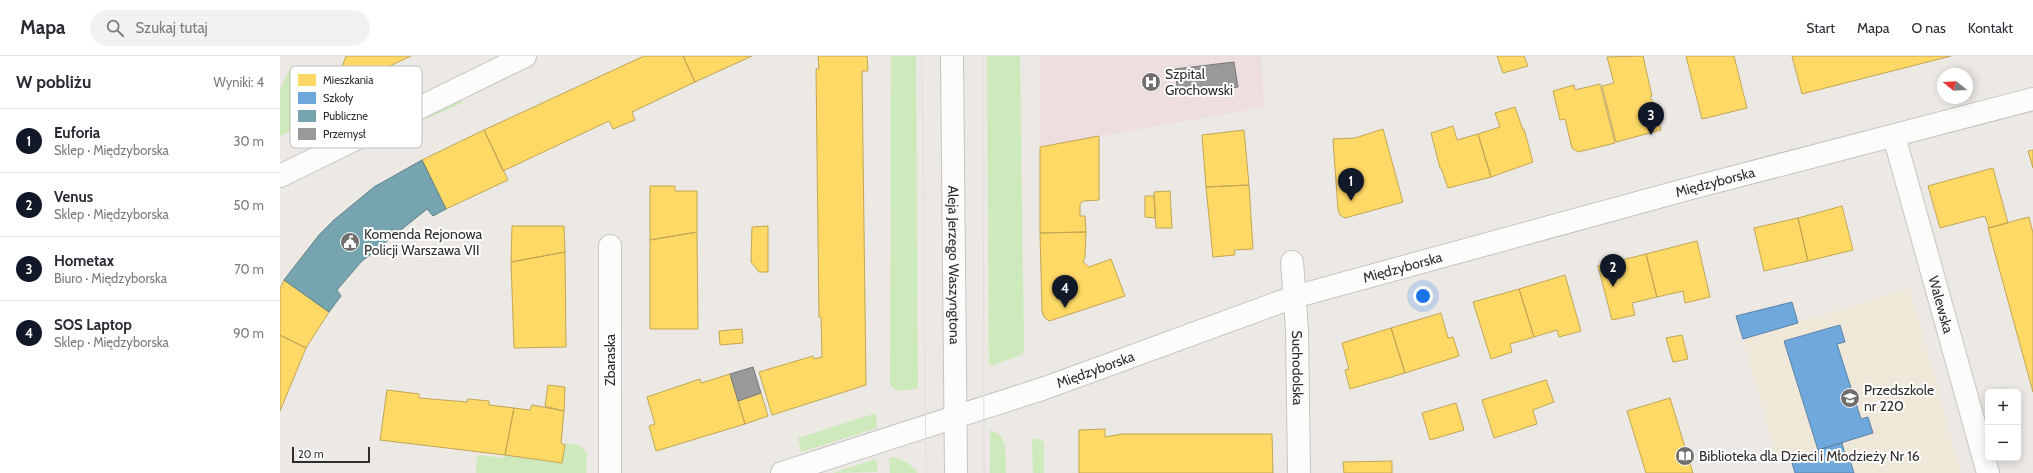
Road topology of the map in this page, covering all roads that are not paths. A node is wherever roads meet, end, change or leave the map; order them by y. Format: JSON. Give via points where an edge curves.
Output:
{"nodes":[{"id":1,"x":525,"y":56,"type":"edge"},
{"id":2,"x":952,"y":56,"type":"edge"},
{"id":3,"x":2033,"y":99,"type":"edge"},
{"id":4,"x":422,"y":106,"type":"edge"},
{"id":5,"x":1894,"y":136,"type":"junction"},
{"id":6,"x":337,"y":148,"type":"edge"},
{"id":7,"x":280,"y":176,"type":"edge"},
{"id":8,"x":610,"y":246,"type":"dead end"},
{"id":9,"x":1292,"y":262,"type":"dead end"},
{"id":10,"x":1294,"y":297,"type":"junction"},
{"id":11,"x":955,"y":418,"type":"junction"},
{"id":12,"x":610,"y":473,"type":"edge"},
{"id":13,"x":782,"y":473,"type":"edge"},
{"id":14,"x":956,"y":473,"type":"edge"},
{"id":15,"x":1299,"y":473,"type":"edge"},
{"id":16,"x":1988,"y":473,"type":"edge"}],
"edges":[{"from":1,"to":4,"type":"street"},
{"from":2,"to":11,"type":"street","name":"Aleja Jerzego Waszyngtona"},
{"from":3,"to":5,"type":"street","name":"Międzyborska"},
{"from":5,"to":10,"type":"street","name":"Międzyborska","via":[[1688,189]]},
{"from":5,"to":16,"type":"street","name":"Walewska"},
{"from":6,"to":7,"type":"street"},
{"from":8,"to":12,"type":"street","name":"Zbaraska"},
{"from":9,"to":10,"type":"street","name":"Suchodolska"},
{"from":10,"to":11,"type":"street","name":"Międzyborska","via":[[1045,388]]},
{"from":10,"to":15,"type":"street","name":"Suchodolska","via":[[1298,329]]},
{"from":11,"to":13,"type":"street","name":"Międzyborska"},
{"from":11,"to":14,"type":"street","name":"Aleja Jerzego Waszyngtona"}]}
